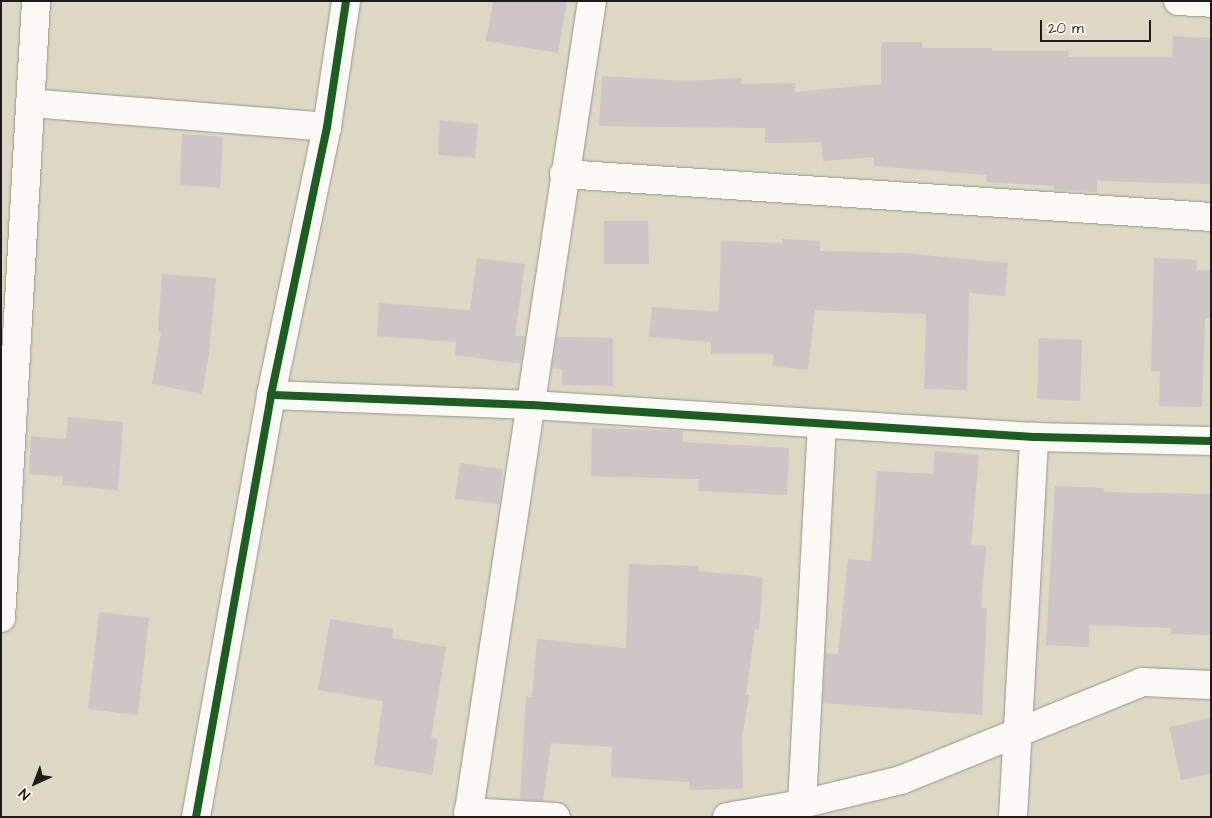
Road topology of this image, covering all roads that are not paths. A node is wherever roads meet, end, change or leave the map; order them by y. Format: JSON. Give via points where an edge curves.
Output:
{"nodes":[{"id":1,"x":36,"y":1,"type":"edge"},
{"id":2,"x":346,"y":1,"type":"edge"},
{"id":3,"x":592,"y":1,"type":"edge"},
{"id":4,"x":1178,"y":1,"type":"edge"},
{"id":5,"x":1211,"y":4,"type":"edge"},
{"id":6,"x":30,"y":103,"type":"junction"},
{"id":7,"x":327,"y":127,"type":"junction"},
{"id":8,"x":564,"y":174,"type":"junction"},
{"id":9,"x":1211,"y":217,"type":"edge"},
{"id":10,"x":271,"y":395,"type":"junction"},
{"id":11,"x":532,"y":405,"type":"junction"},
{"id":12,"x":822,"y":424,"type":"junction"},
{"id":13,"x":1034,"y":437,"type":"junction"},
{"id":14,"x":1211,"y":441,"type":"edge"},
{"id":15,"x":1,"y":618,"type":"edge"},
{"id":16,"x":1211,"y":685,"type":"edge"},
{"id":17,"x":1018,"y":734,"type":"junction"},
{"id":18,"x":802,"y":804,"type":"junction"},
{"id":19,"x":468,"y":814,"type":"edge"},
{"id":20,"x":196,"y":817,"type":"edge"},
{"id":21,"x":556,"y":817,"type":"edge"},
{"id":22,"x":727,"y":817,"type":"edge"},
{"id":23,"x":1013,"y":817,"type":"edge"}],
"edges":[{"from":1,"to":6,"type":"street"},
{"from":2,"to":7,"type":"street"},
{"from":3,"to":8,"type":"street"},
{"from":4,"to":5,"type":"street"},
{"from":6,"to":7,"type":"street"},
{"from":6,"to":15,"type":"street"},
{"from":7,"to":10,"type":"street"},
{"from":8,"to":9,"type":"street"},
{"from":8,"to":11,"type":"street"},
{"from":10,"to":11,"type":"street"},
{"from":10,"to":20,"type":"street"},
{"from":11,"to":12,"type":"street"},
{"from":11,"to":19,"type":"street"},
{"from":12,"to":13,"type":"street"},
{"from":12,"to":18,"type":"street"},
{"from":13,"to":14,"type":"street"},
{"from":13,"to":17,"type":"street"},
{"from":16,"to":17,"type":"street","via":[[1142,682]]},
{"from":17,"to":18,"type":"street","via":[[901,780]]},
{"from":17,"to":23,"type":"street"},
{"from":18,"to":22,"type":"street"},
{"from":19,"to":21,"type":"street"}]}
